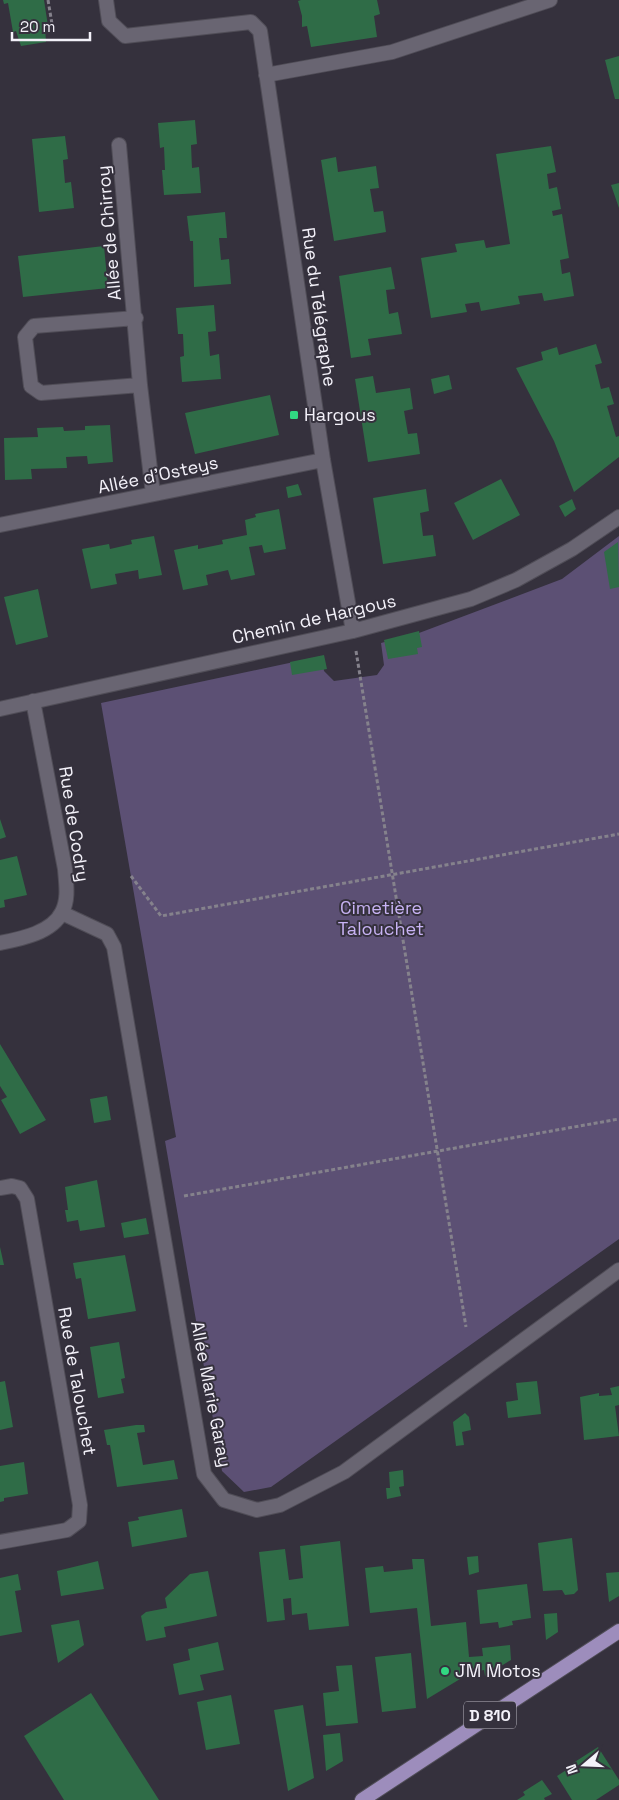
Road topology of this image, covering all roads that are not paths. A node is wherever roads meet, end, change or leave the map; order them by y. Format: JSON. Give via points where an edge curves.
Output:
{"nodes":[{"id":1,"x":106,"y":0,"type":"edge"},
{"id":2,"x":550,"y":0,"type":"edge"},
{"id":3,"x":266,"y":75,"type":"junction"},
{"id":4,"x":120,"y":145,"type":"dead end"},
{"id":5,"x":136,"y":318,"type":"junction"},
{"id":6,"x":140,"y":385,"type":"junction"},
{"id":7,"x":323,"y":460,"type":"junction"},
{"id":8,"x":153,"y":494,"type":"junction"},
{"id":9,"x":619,"y":517,"type":"edge"},
{"id":10,"x":0,"y":525,"type":"edge"},
{"id":11,"x":353,"y":631,"type":"junction"},
{"id":12,"x":33,"y":701,"type":"junction"},
{"id":13,"x":0,"y":709,"type":"edge"},
{"id":14,"x":62,"y":913,"type":"junction"},
{"id":15,"x":0,"y":944,"type":"edge"},
{"id":16,"x":0,"y":1188,"type":"edge"},
{"id":17,"x":619,"y":1270,"type":"edge"},
{"id":18,"x":0,"y":1542,"type":"edge"},
{"id":19,"x":619,"y":1631,"type":"edge"},
{"id":20,"x":362,"y":1800,"type":"edge"}],
"edges":[{"from":1,"to":3,"type":"street","name":"Rue du Télégraphe","via":[[109,21],[125,36],[251,22],[260,31]]},
{"from":2,"to":3,"type":"street","via":[[392,52]]},
{"from":3,"to":7,"type":"street","name":"Rue du Télégraphe"},
{"from":4,"to":5,"type":"street","name":"Allée de Chirroy"},
{"from":5,"to":6,"type":"street","name":"Allée de Chirroy"},
{"from":5,"to":6,"type":"street","name":"Allée de Chirroy","via":[[34,326],[25,337],[31,386],[41,393]]},
{"from":6,"to":8,"type":"street","name":"Allée de Chirroy"},
{"from":7,"to":8,"type":"street","name":"Allée d'Osteys"},
{"from":7,"to":11,"type":"street","name":"Rue du Télégraphe"},
{"from":8,"to":10,"type":"street","name":"Allée d'Osteys"},
{"from":9,"to":11,"type":"street","name":"Chemin de Hargous","via":[[572,549],[516,580],[471,599]]},
{"from":11,"to":12,"type":"street","name":"Chemin de Hargous"},
{"from":12,"to":13,"type":"street","name":"Chemin de Hargous"},
{"from":12,"to":14,"type":"street","name":"Rue de Codry","via":[[65,869],[66,897]]},
{"from":14,"to":15,"type":"street","via":[[50,926]]},
{"from":14,"to":17,"type":"street","name":"Allée Marie Garay","via":[[107,934],[114,947],[204,1474],[224,1500],[257,1510],[280,1505],[344,1472]]},
{"from":16,"to":18,"type":"street","name":"Rue de Talouchet","via":[[20,1188],[27,1199],[80,1506],[79,1521],[67,1530]]},
{"from":19,"to":20,"type":"main road","number":"D 810"}]}
